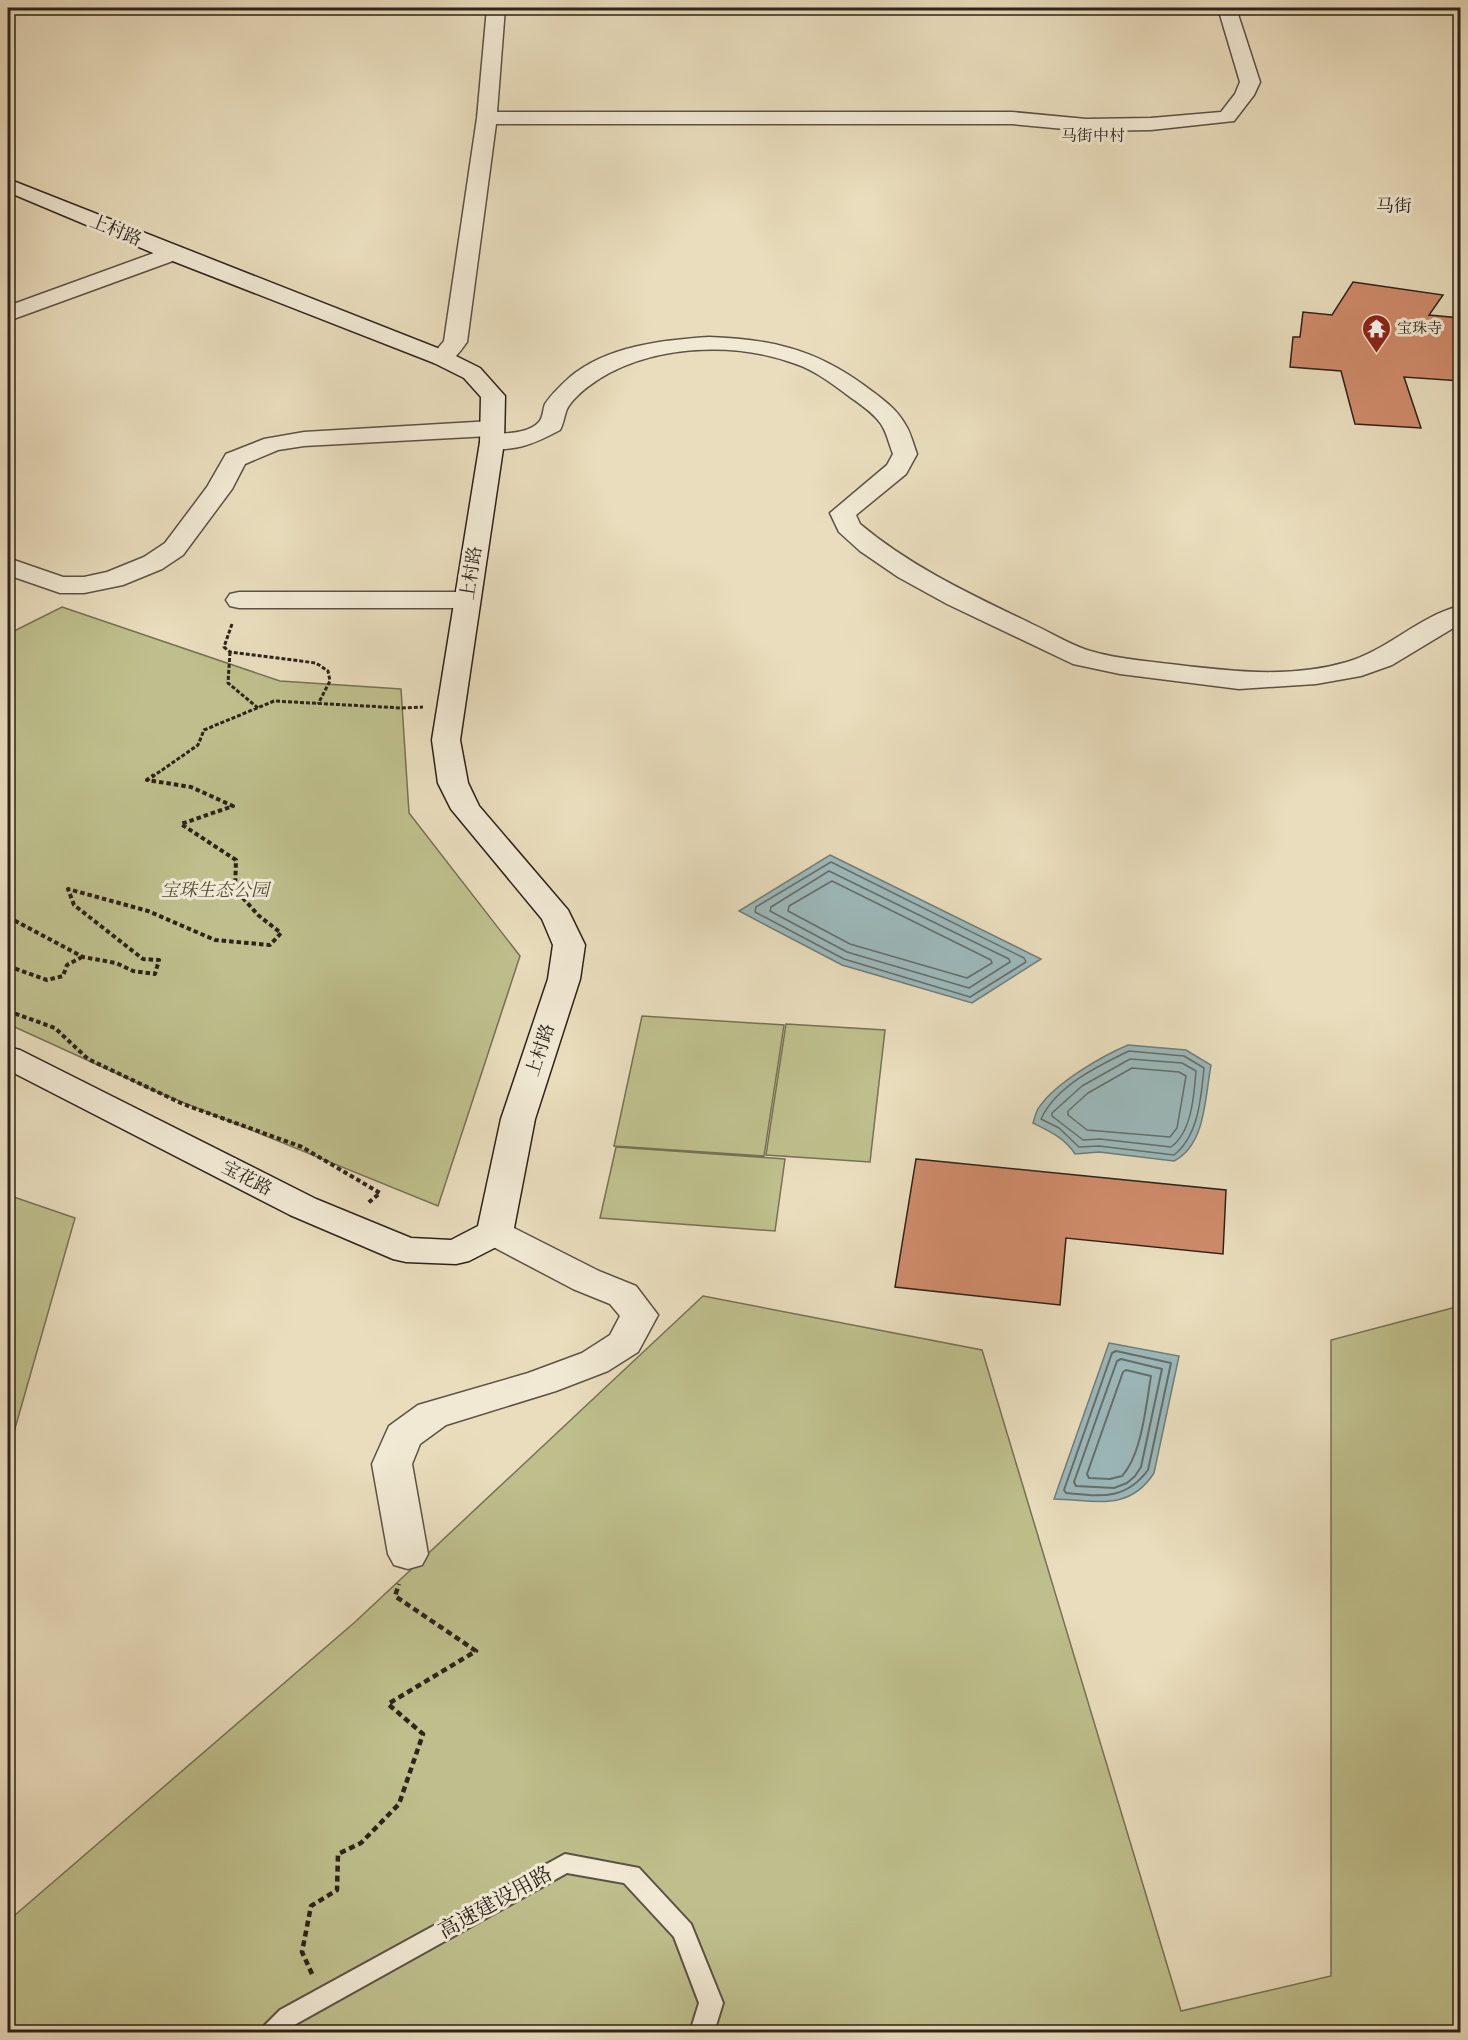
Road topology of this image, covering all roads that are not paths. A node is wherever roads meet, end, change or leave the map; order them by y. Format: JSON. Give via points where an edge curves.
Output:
{"nodes":[{"id":1,"x":496,"y":8,"type":"edge"},
{"id":2,"x":1227,"y":8,"type":"edge"},
{"id":3,"x":488,"y":118,"type":"junction"},
{"id":4,"x":8,"y":186,"type":"edge"},
{"id":5,"x":173,"y":253,"type":"junction"},
{"id":6,"x":8,"y":314,"type":"edge"},
{"id":7,"x":442,"y":358,"type":"junction"},
{"id":8,"x":492,"y":435,"type":"junction"},
{"id":9,"x":8,"y":566,"type":"edge"},
{"id":10,"x":240,"y":600,"type":"road end"},
{"id":11,"x":466,"y":600,"type":"junction"},
{"id":12,"x":1461,"y":614,"type":"edge"},
{"id":13,"x":8,"y":1057,"type":"edge"},
{"id":14,"x":495,"y":1233,"type":"junction"},
{"id":15,"x":408,"y":1554,"type":"dead end"},
{"id":16,"x":273,"y":2032,"type":"edge"},
{"id":17,"x":702,"y":2032,"type":"edge"}],
"edges":[{"from":1,"to":3,"type":"street"},
{"from":2,"to":3,"type":"street","via":[[1250,82],[1227,117],[1086,125],[1012,118]]},
{"from":3,"to":7,"type":"street","via":[[455,342]]},
{"from":4,"to":5,"type":"street","name":"上村路"},
{"from":5,"to":6,"type":"street"},
{"from":5,"to":7,"type":"street","name":"上村路"},
{"from":7,"to":8,"type":"street","name":"上村路","via":[[472,373],[493,396]]},
{"from":8,"to":9,"type":"street","via":[[273,444],[235,459],[219,489],[174,549],[153,563],[114,579],[76,585],[60,585]]},
{"from":8,"to":11,"type":"street","name":"上村路"},
{"from":8,"to":12,"type":"street","via":[[526,439],[551,425],[558,404],[581,382],[612,361],[649,349],[733,344],[771,348],[807,360],[865,396],[892,422],[905,454],[897,469],[843,513],[848,527],[916,576],[1083,658],[1229,680],[1297,678],[1351,670],[1382,659]]},
{"from":10,"to":11,"type":"street"},
{"from":11,"to":14,"type":"street","name":"上村路","via":[[446,740],[453,783],[466,808],[557,917],[569,945],[564,979],[518,1119]]},
{"from":13,"to":14,"type":"street","name":"宝花路","via":[[303,1207],[406,1250],[456,1252]]},
{"from":14,"to":15,"type":"street","via":[[623,1295],[639,1315],[625,1343],[595,1362],[432,1414],[403,1436],[392,1464]]},
{"from":16,"to":17,"type":"lane","name":"高速建设用路","via":[[288,2017],[565,1863],[631,1875],[683,1931],[711,2003]]}]}
